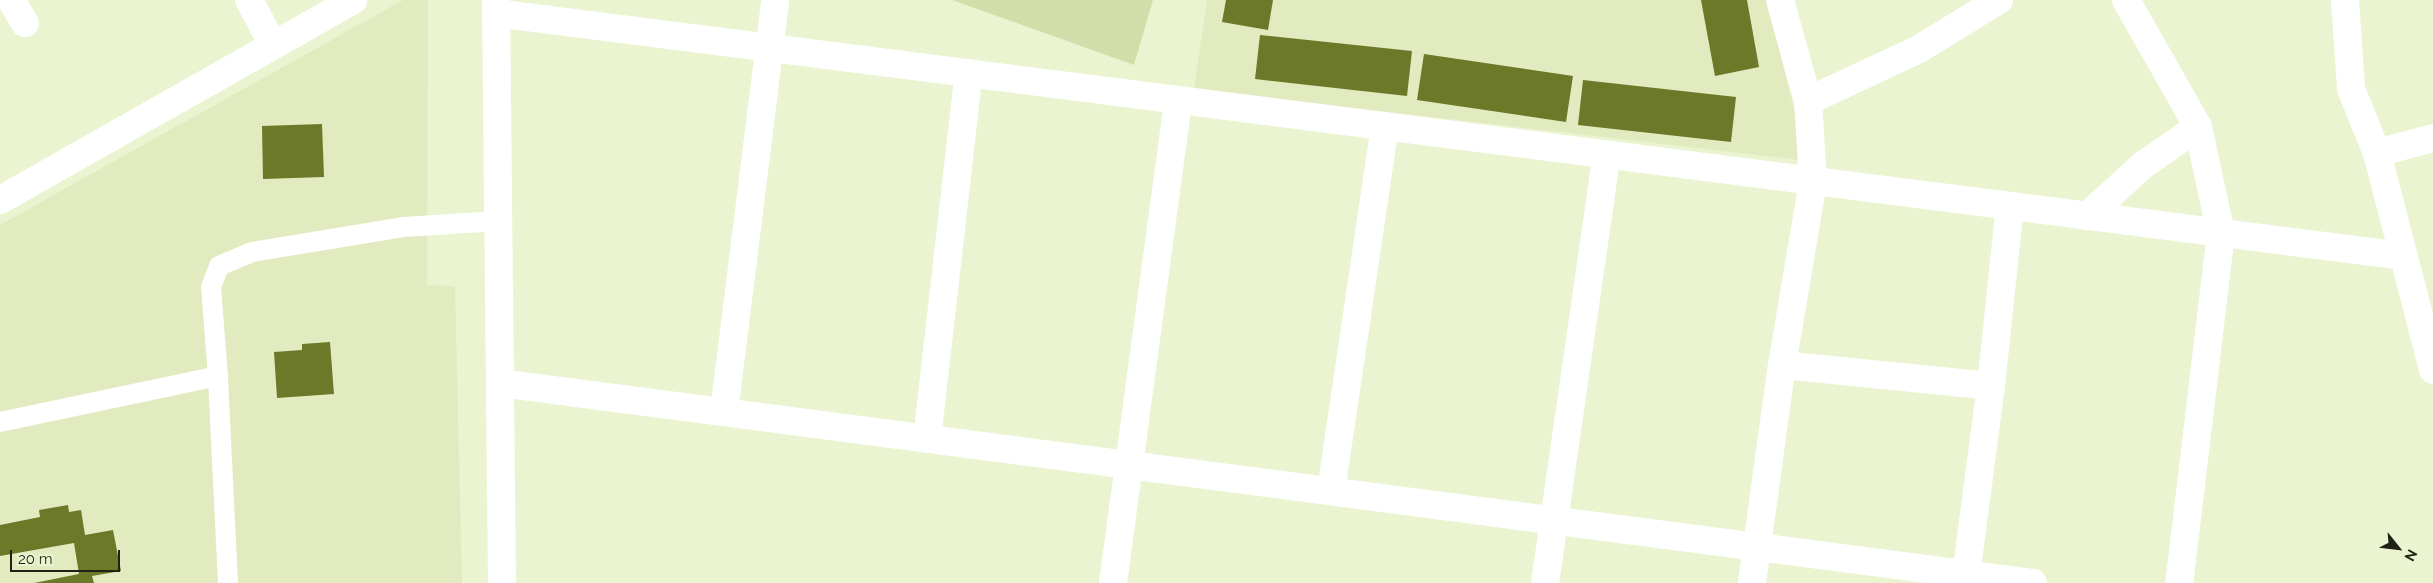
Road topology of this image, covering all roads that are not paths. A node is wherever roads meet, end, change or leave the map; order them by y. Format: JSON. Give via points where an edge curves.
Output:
{"nodes":[{"id":1,"x":249,"y":0,"type":"edge"},
{"id":2,"x":353,"y":0,"type":"edge"},
{"id":3,"x":775,"y":0,"type":"edge"},
{"id":4,"x":1780,"y":0,"type":"edge"},
{"id":5,"x":1999,"y":0,"type":"edge"},
{"id":6,"x":2126,"y":0,"type":"edge"},
{"id":7,"x":2345,"y":0,"type":"edge"},
{"id":8,"x":496,"y":7,"type":"edge"},
{"id":9,"x":273,"y":45,"type":"junction"},
{"id":10,"x":769,"y":48,"type":"junction"},
{"id":11,"x":969,"y":73,"type":"junction"},
{"id":12,"x":1178,"y":100,"type":"junction"},
{"id":13,"x":1808,"y":101,"type":"junction"},
{"id":14,"x":1385,"y":126,"type":"junction"},
{"id":15,"x":2198,"y":127,"type":"junction"},
{"id":16,"x":2433,"y":138,"type":"edge"},
{"id":17,"x":2377,"y":153,"type":"junction"},
{"id":18,"x":1607,"y":155,"type":"junction"},
{"id":19,"x":1813,"y":182,"type":"junction"},
{"id":20,"x":0,"y":200,"type":"edge"},
{"id":21,"x":2010,"y":206,"type":"junction"},
{"id":22,"x":2088,"y":216,"type":"junction"},
{"id":23,"x":498,"y":221,"type":"junction"},
{"id":24,"x":2221,"y":233,"type":"junction"},
{"id":25,"x":2403,"y":256,"type":"junction"},
{"id":26,"x":2431,"y":356,"type":"edge"},
{"id":27,"x":1782,"y":365,"type":"junction"},
{"id":28,"x":218,"y":376,"type":"junction"},
{"id":29,"x":500,"y":383,"type":"junction"},
{"id":30,"x":1991,"y":386,"type":"junction"},
{"id":31,"x":724,"y":412,"type":"junction"},
{"id":32,"x":0,"y":422,"type":"edge"},
{"id":33,"x":927,"y":439,"type":"junction"},
{"id":34,"x":1128,"y":465,"type":"junction"},
{"id":35,"x":1331,"y":491,"type":"junction"},
{"id":36,"x":1554,"y":520,"type":"junction"},
{"id":37,"x":1756,"y":546,"type":"junction"},
{"id":38,"x":1965,"y":579,"type":"edge"},
{"id":39,"x":228,"y":583,"type":"edge"},
{"id":40,"x":502,"y":583,"type":"edge"},
{"id":41,"x":1113,"y":583,"type":"edge"},
{"id":42,"x":1545,"y":583,"type":"edge"},
{"id":43,"x":1752,"y":583,"type":"edge"},
{"id":44,"x":2033,"y":583,"type":"edge"},
{"id":45,"x":2179,"y":583,"type":"edge"}],
"edges":[{"from":1,"to":9,"type":"street"},
{"from":2,"to":9,"type":"street"},
{"from":3,"to":10,"type":"street"},
{"from":4,"to":13,"type":"street"},
{"from":5,"to":13,"type":"street","via":[[1919,49]]},
{"from":6,"to":15,"type":"street"},
{"from":7,"to":17,"type":"street","via":[[2351,89]]},
{"from":8,"to":10,"type":"street"},
{"from":8,"to":23,"type":"street"},
{"from":9,"to":20,"type":"street"},
{"from":10,"to":11,"type":"street"},
{"from":10,"to":31,"type":"street"},
{"from":11,"to":12,"type":"street"},
{"from":11,"to":33,"type":"street"},
{"from":12,"to":14,"type":"street"},
{"from":12,"to":34,"type":"street"},
{"from":13,"to":19,"type":"street"},
{"from":14,"to":18,"type":"street"},
{"from":14,"to":35,"type":"street"},
{"from":15,"to":22,"type":"street","via":[[2143,166]]},
{"from":15,"to":24,"type":"street"},
{"from":16,"to":17,"type":"street"},
{"from":17,"to":25,"type":"street"},
{"from":18,"to":19,"type":"street"},
{"from":18,"to":36,"type":"street"},
{"from":19,"to":21,"type":"street"},
{"from":19,"to":27,"type":"street"},
{"from":21,"to":22,"type":"street"},
{"from":21,"to":30,"type":"street"},
{"from":22,"to":24,"type":"street"},
{"from":23,"to":28,"type":"lane","via":[[404,227],[252,252],[219,266],[210,287]]},
{"from":23,"to":29,"type":"street"},
{"from":24,"to":25,"type":"street"},
{"from":24,"to":45,"type":"street"},
{"from":25,"to":26,"type":"street"},
{"from":27,"to":30,"type":"street"},
{"from":27,"to":37,"type":"street"},
{"from":28,"to":32,"type":"lane"},
{"from":28,"to":39,"type":"lane"},
{"from":29,"to":31,"type":"street"},
{"from":29,"to":40,"type":"street"},
{"from":30,"to":38,"type":"street"},
{"from":31,"to":33,"type":"street"},
{"from":33,"to":34,"type":"street"},
{"from":34,"to":35,"type":"street"},
{"from":34,"to":41,"type":"street"},
{"from":35,"to":36,"type":"street"},
{"from":36,"to":37,"type":"street"},
{"from":36,"to":42,"type":"street"},
{"from":37,"to":38,"type":"street"},
{"from":37,"to":43,"type":"street"},
{"from":38,"to":44,"type":"street"}]}
